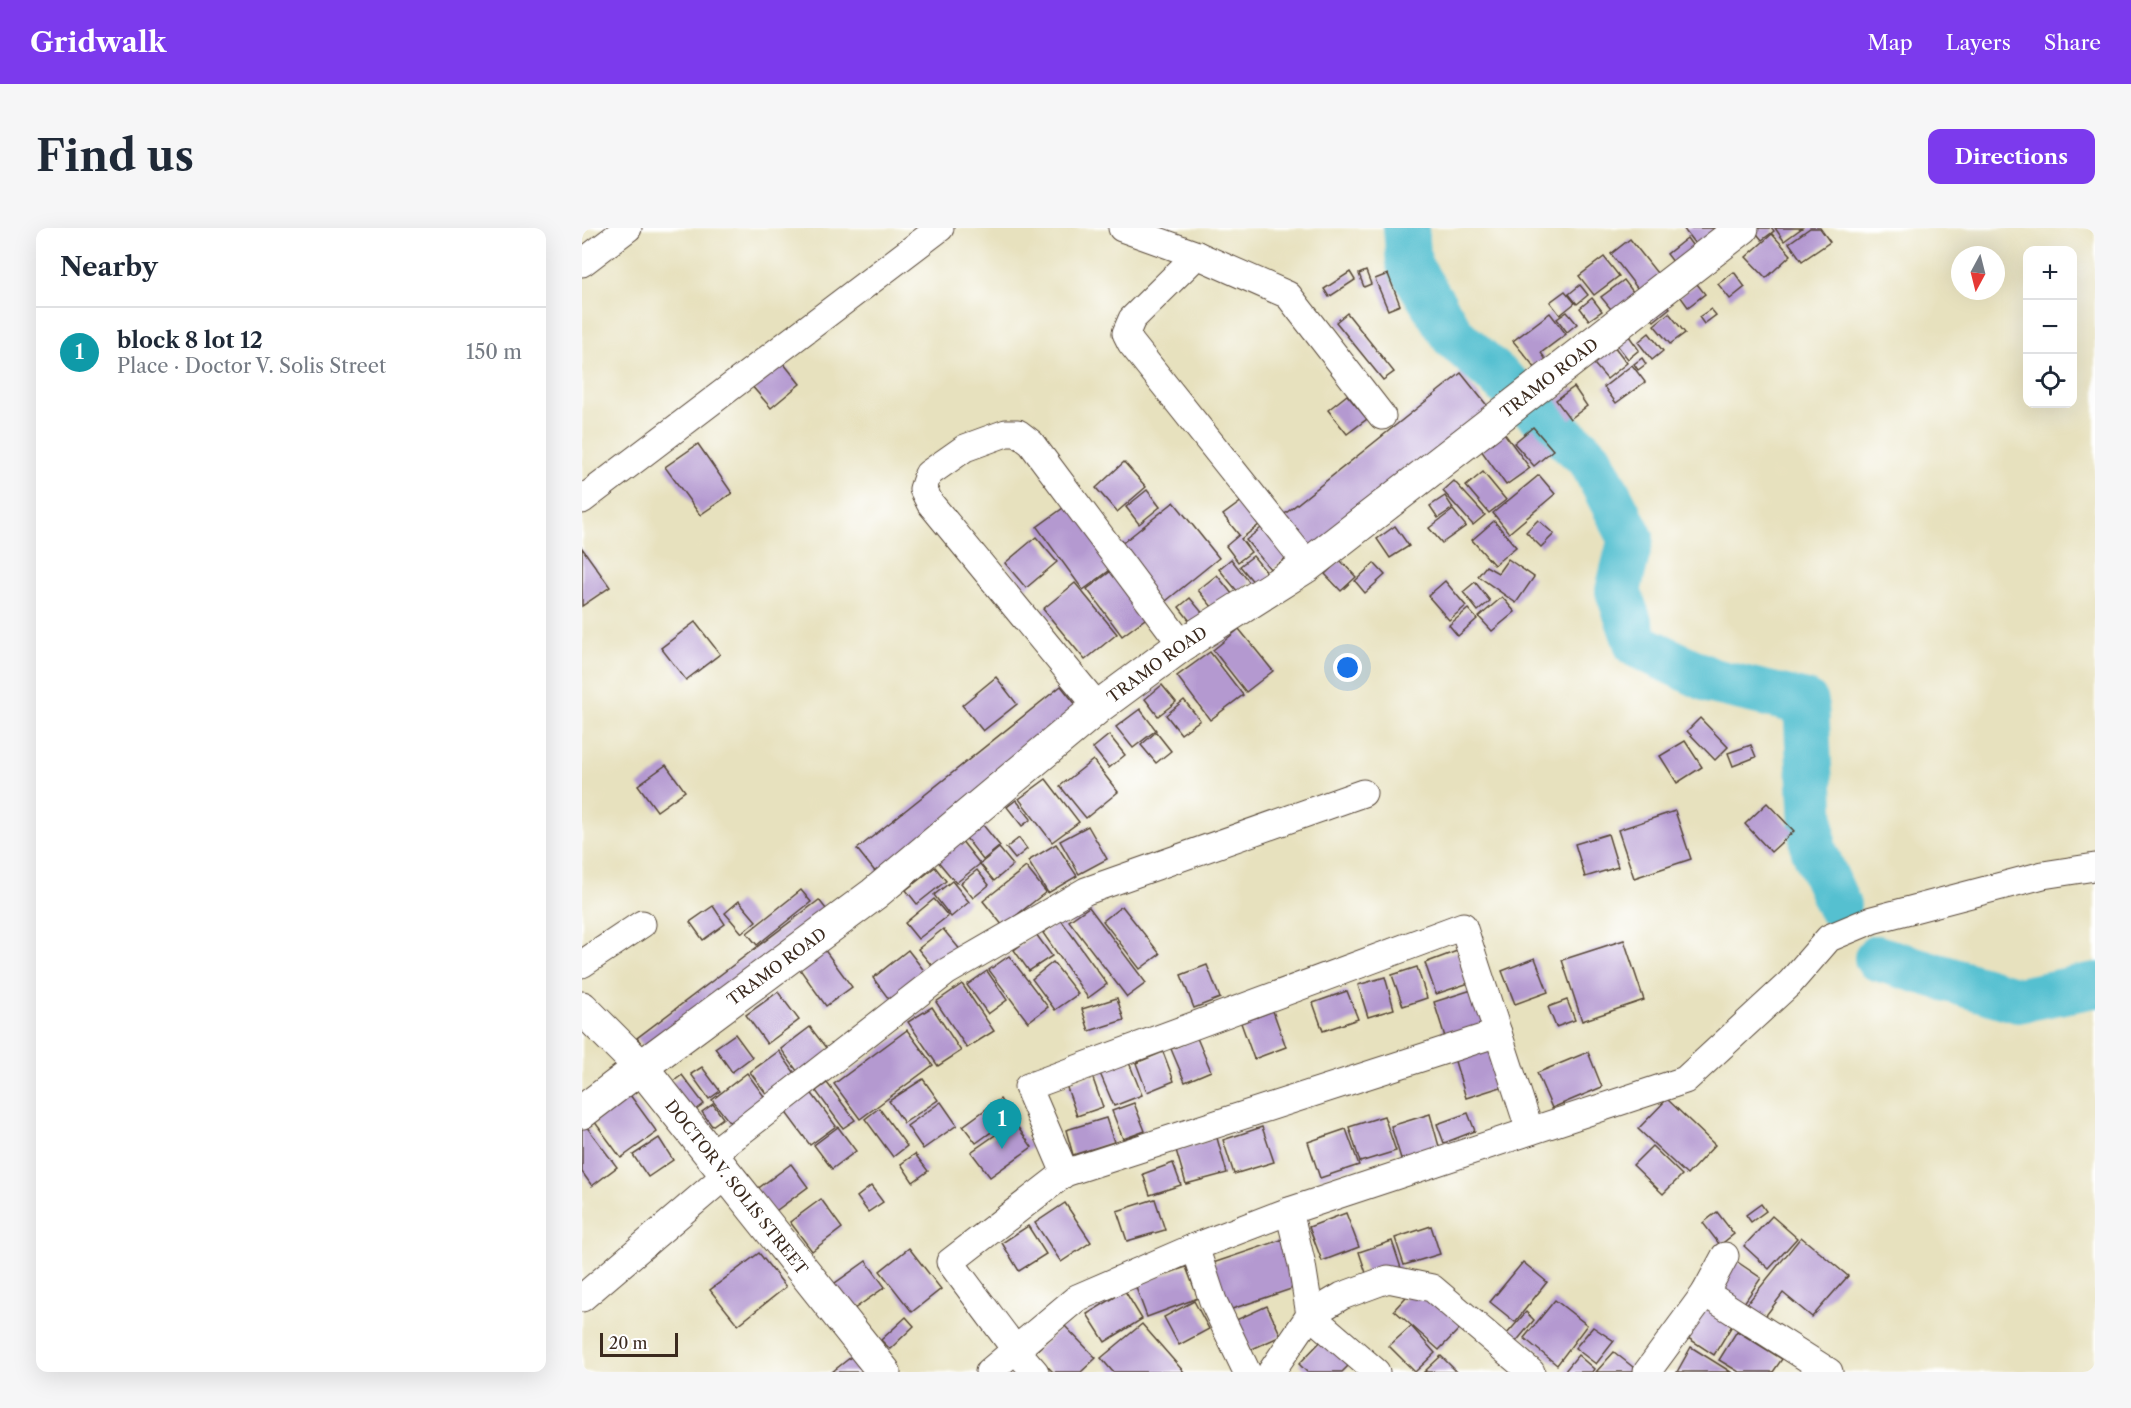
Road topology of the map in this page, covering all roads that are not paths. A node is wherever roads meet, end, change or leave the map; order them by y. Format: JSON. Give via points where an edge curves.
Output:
{"nodes":[{"id":1,"x":628,"y":228,"type":"edge"},
{"id":2,"x":940,"y":228,"type":"edge"},
{"id":3,"x":1122,"y":228,"type":"edge"},
{"id":4,"x":1742,"y":228,"type":"edge"},
{"id":5,"x":1197,"y":255,"type":"junction"},
{"id":6,"x":582,"y":263,"type":"edge"},
{"id":7,"x":1382,"y":416,"type":"dead end"},
{"id":8,"x":582,"y":500,"type":"edge"},
{"id":9,"x":1308,"y":566,"type":"junction"},
{"id":10,"x":1182,"y":645,"type":"junction"},
{"id":11,"x":1098,"y":707,"type":"junction"},
{"id":12,"x":1363,"y":793,"type":"dead end"},
{"id":13,"x":2095,"y":867,"type":"edge"},
{"id":14,"x":642,"y":924,"type":"dead end"},
{"id":15,"x":582,"y":964,"type":"edge"},
{"id":16,"x":582,"y":1008,"type":"edge"},
{"id":17,"x":1498,"y":1033,"type":"junction"},
{"id":18,"x":640,"y":1066,"type":"junction"},
{"id":19,"x":582,"y":1113,"type":"edge"},
{"id":20,"x":1530,"y":1131,"type":"junction"},
{"id":21,"x":720,"y":1164,"type":"junction"},
{"id":22,"x":1065,"y":1173,"type":"junction"},
{"id":23,"x":1289,"y":1211,"type":"junction"},
{"id":24,"x":1195,"y":1247,"type":"junction"},
{"id":25,"x":1725,"y":1256,"type":"dead end"},
{"id":26,"x":1705,"y":1293,"type":"junction"},
{"id":27,"x":582,"y":1298,"type":"edge"},
{"id":28,"x":1310,"y":1315,"type":"junction"},
{"id":29,"x":1015,"y":1349,"type":"junction"},
{"id":30,"x":884,"y":1372,"type":"edge"},
{"id":31,"x":989,"y":1372,"type":"edge"},
{"id":32,"x":1035,"y":1372,"type":"edge"},
{"id":33,"x":1247,"y":1372,"type":"edge"},
{"id":34,"x":1271,"y":1372,"type":"edge"},
{"id":35,"x":1376,"y":1372,"type":"edge"},
{"id":36,"x":1531,"y":1372,"type":"edge"},
{"id":37,"x":1647,"y":1372,"type":"edge"},
{"id":38,"x":1828,"y":1372,"type":"edge"}],
"edges":[{"from":1,"to":6,"type":"street"},
{"from":2,"to":8,"type":"street"},
{"from":3,"to":5,"type":"street"},
{"from":4,"to":9,"type":"street","name":"TRAMO ROAD"},
{"from":5,"to":7,"type":"street","via":[[1288,295]]},
{"from":5,"to":9,"type":"street","via":[[1132,320],[1126,333]]},
{"from":9,"to":10,"type":"street","name":"TRAMO ROAD"},
{"from":10,"to":11,"type":"street","name":"TRAMO ROAD"},
{"from":10,"to":11,"type":"street","via":[[1031,443],[1018,433],[1006,433],[965,448],[928,474],[923,489],[930,503]]},
{"from":11,"to":18,"type":"street","name":"TRAMO ROAD","via":[[874,894]]},
{"from":12,"to":21,"type":"street","via":[[1086,891],[946,972]]},
{"from":13,"to":20,"type":"street","via":[[2043,875],[1872,920],[1829,938],[1790,983],[1685,1080]]},
{"from":14,"to":15,"type":"street"},
{"from":16,"to":18,"type":"street","name":"DOCTOR V. SOLIS STREET"},
{"from":17,"to":20,"type":"street"},
{"from":17,"to":22,"type":"street"},
{"from":17,"to":22,"type":"street","via":[[1463,926],[1028,1087]]},
{"from":18,"to":19,"type":"street","name":"TRAMO ROAD"},
{"from":18,"to":21,"type":"street","name":"DOCTOR V. SOLIS STREET"},
{"from":20,"to":23,"type":"street"},
{"from":21,"to":27,"type":"street"},
{"from":21,"to":30,"type":"street","name":"DOCTOR V. SOLIS STREET"},
{"from":22,"to":29,"type":"street","via":[[950,1262]]},
{"from":23,"to":24,"type":"street"},
{"from":23,"to":28,"type":"street"},
{"from":24,"to":29,"type":"street","via":[[1077,1298]]},
{"from":24,"to":33,"type":"street","via":[[1213,1301]]},
{"from":25,"to":26,"type":"street"},
{"from":26,"to":37,"type":"street"},
{"from":26,"to":38,"type":"street"},
{"from":28,"to":34,"type":"street"},
{"from":28,"to":35,"type":"street"},
{"from":28,"to":36,"type":"street","via":[[1342,1296],[1388,1279],[1432,1288]]},
{"from":29,"to":31,"type":"street"},
{"from":29,"to":32,"type":"street"}]}
